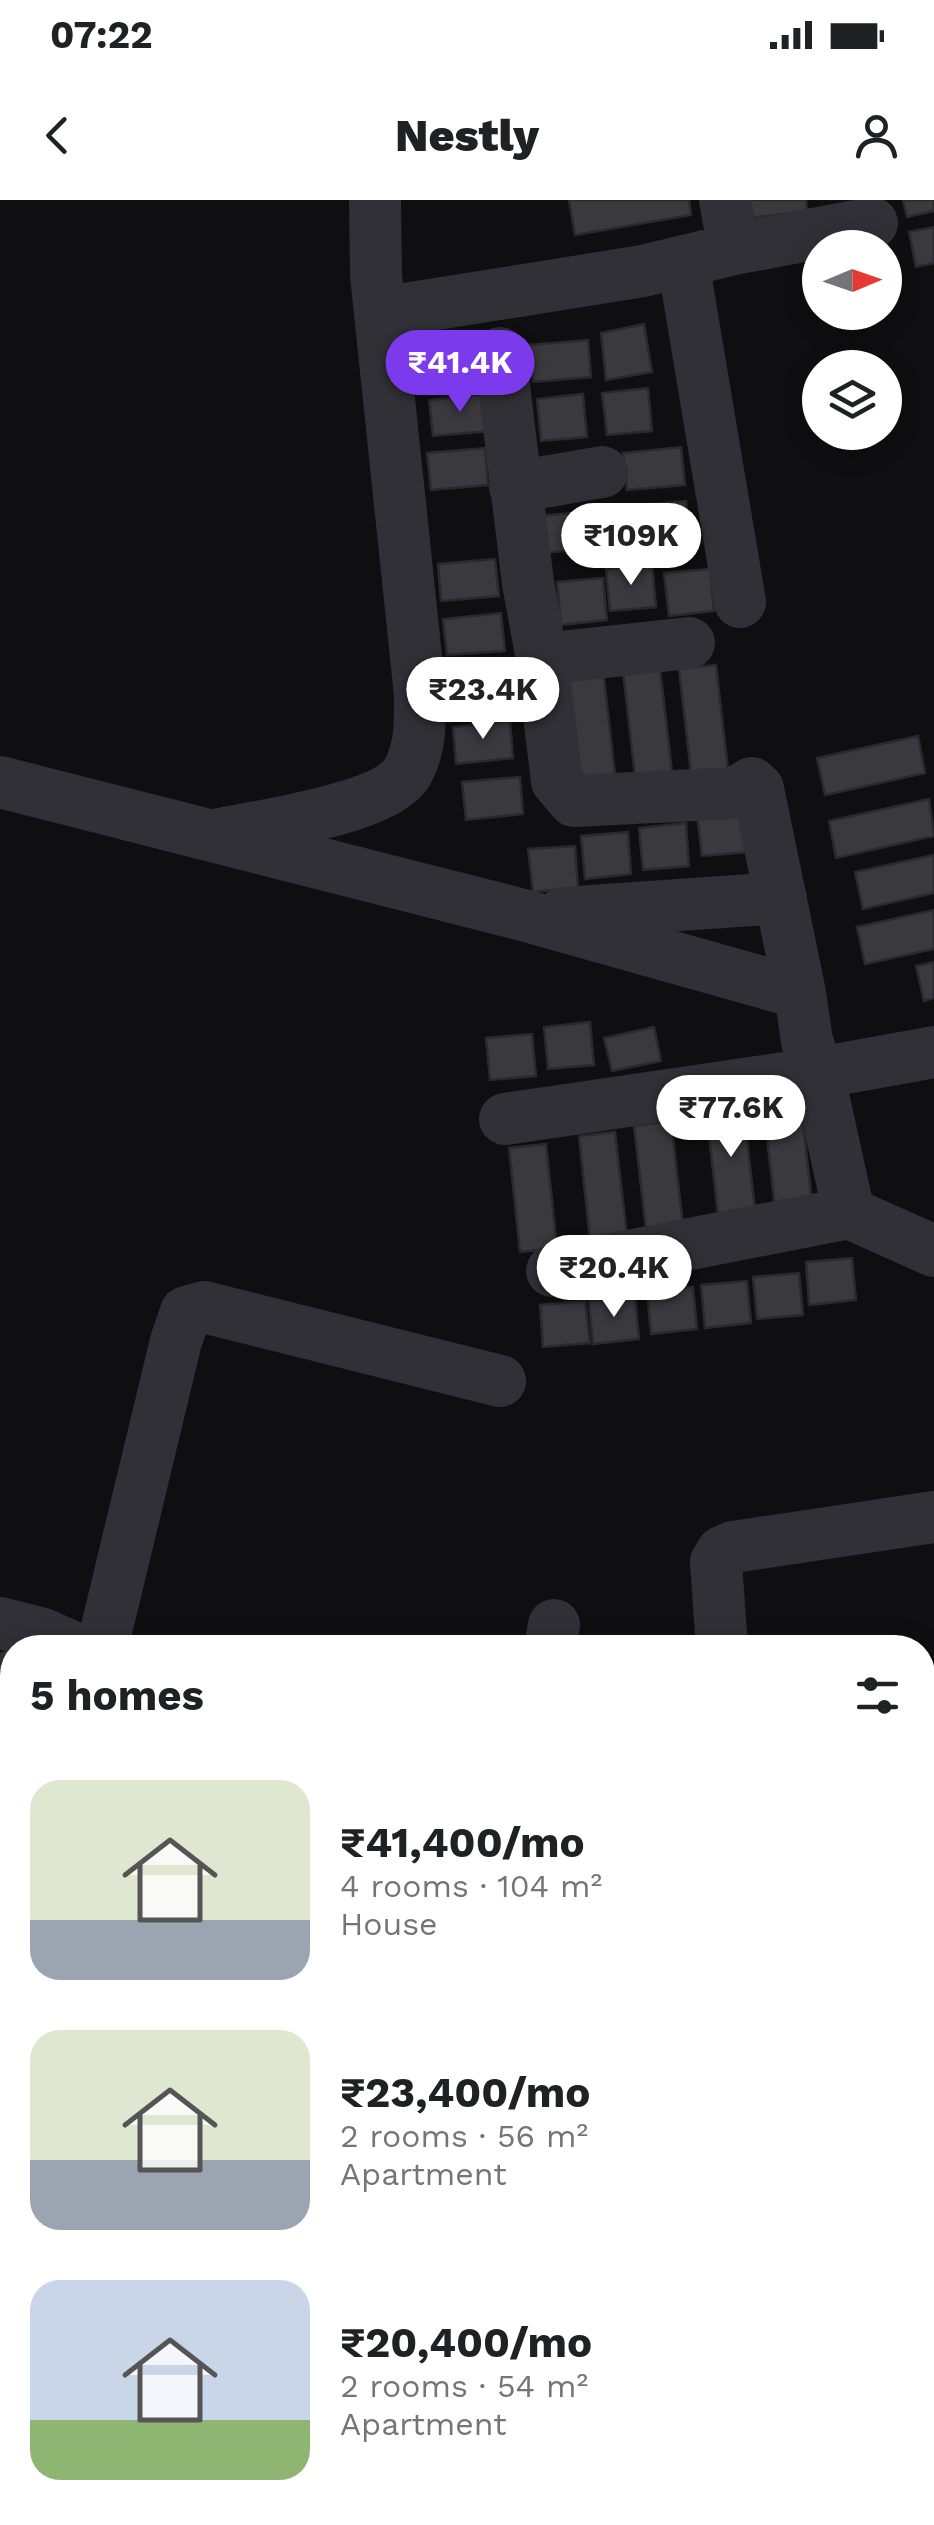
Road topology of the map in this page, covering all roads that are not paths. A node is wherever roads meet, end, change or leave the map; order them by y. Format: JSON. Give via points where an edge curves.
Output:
{"nodes":[{"id":1,"x":375,"y":200,"type":"edge"},
{"id":2,"x":872,"y":223,"type":"dead end"},
{"id":3,"x":729,"y":225,"type":"edge"},
{"id":4,"x":683,"y":262,"type":"junction"},
{"id":5,"x":380,"y":313,"type":"junction"},
{"id":6,"x":500,"y":353,"type":"dead end"},
{"id":7,"x":602,"y":472,"type":"dead end"},
{"id":8,"x":515,"y":487,"type":"junction"},
{"id":9,"x":740,"y":602,"type":"dead end"},
{"id":10,"x":689,"y":643,"type":"dead end"},
{"id":11,"x":542,"y":659,"type":"junction"},
{"id":12,"x":0,"y":782,"type":"edge"},
{"id":13,"x":207,"y":836,"type":"junction"},
{"id":14,"x":781,"y":898,"type":"junction"},
{"id":15,"x":523,"y":915,"type":"junction"},
{"id":16,"x":934,"y":1020,"type":"edge"},
{"id":17,"x":808,"y":1036,"type":"junction"},
{"id":18,"x":934,"y":1052,"type":"edge"},
{"id":19,"x":506,"y":1119,"type":"dead end"},
{"id":20,"x":850,"y":1213,"type":"junction"},
{"id":21,"x":934,"y":1251,"type":"edge"},
{"id":22,"x":552,"y":1271,"type":"dead end"},
{"id":23,"x":500,"y":1381,"type":"dead end"},
{"id":24,"x":934,"y":1517,"type":"edge"},
{"id":25,"x":105,"y":1635,"type":"edge"},
{"id":26,"x":721,"y":1635,"type":"edge"}],
"edges":[{"from":1,"to":5,"type":"street"},
{"from":2,"to":3,"type":"street"},
{"from":3,"to":4,"type":"street"},
{"from":4,"to":5,"type":"street"},
{"from":4,"to":9,"type":"street"},
{"from":5,"to":13,"type":"street","via":[[420,696],[419,745],[406,776],[374,799]]},
{"from":6,"to":8,"type":"street"},
{"from":7,"to":8,"type":"street"},
{"from":8,"to":11,"type":"street"},
{"from":10,"to":11,"type":"street"},
{"from":11,"to":14,"type":"street","via":[[557,781],[574,802],[735,793],[752,784]]},
{"from":12,"to":13,"type":"street"},
{"from":13,"to":15,"type":"street"},
{"from":14,"to":15,"type":"street"},
{"from":14,"to":17,"type":"street"},
{"from":15,"to":17,"type":"street"},
{"from":16,"to":17,"type":"street"},
{"from":17,"to":18,"type":"street"},
{"from":17,"to":19,"type":"street"},
{"from":17,"to":20,"type":"street"},
{"from":20,"to":21,"type":"street"},
{"from":20,"to":22,"type":"street"},
{"from":23,"to":25,"type":"street","via":[[204,1307],[186,1312]]},
{"from":24,"to":26,"type":"street","via":[[722,1552],[716,1562]]}]}
